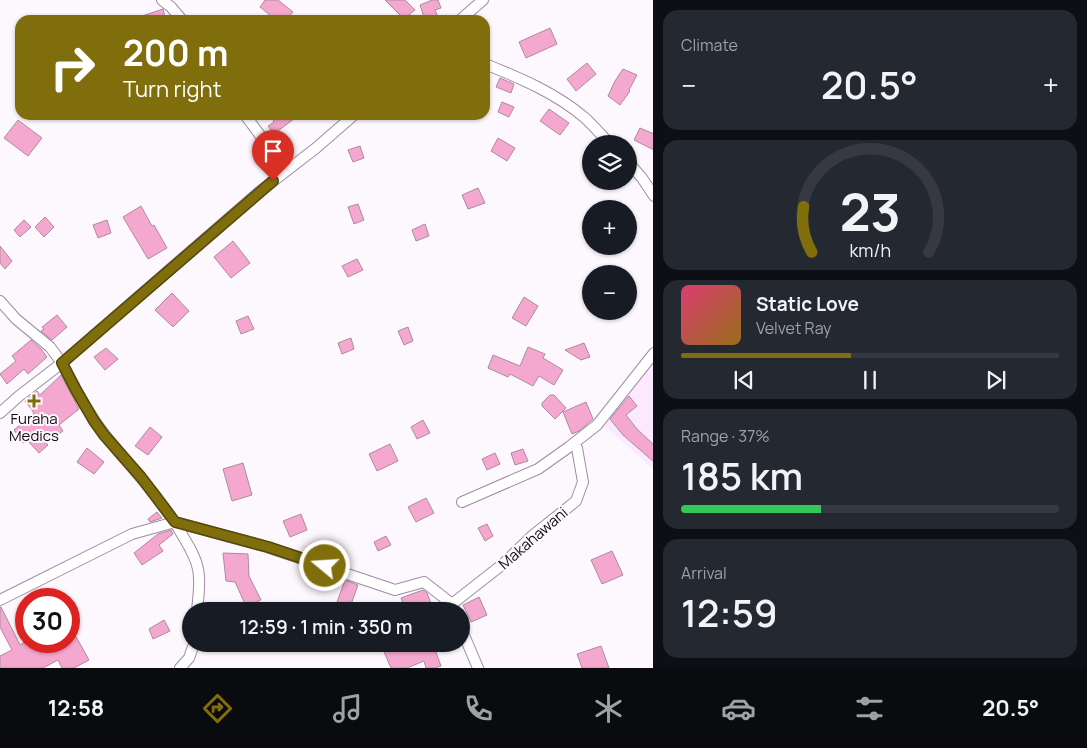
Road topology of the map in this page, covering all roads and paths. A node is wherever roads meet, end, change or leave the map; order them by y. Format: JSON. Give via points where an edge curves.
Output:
{"nodes":[{"id":1,"x":162,"y":0,"type":"edge"},
{"id":2,"x":483,"y":0,"type":"edge"},
{"id":3,"x":178,"y":15,"type":"edge"},
{"id":4,"x":466,"y":15,"type":"edge"},
{"id":5,"x":490,"y":66,"type":"edge"},
{"id":6,"x":249,"y":120,"type":"edge"},
{"id":7,"x":348,"y":120,"type":"edge"},
{"id":8,"x":601,"y":135,"type":"edge"},
{"id":9,"x":286,"y":170,"type":"junction"},
{"id":10,"x":637,"y":172,"type":"edge"},
{"id":11,"x":653,"y":196,"type":"edge"},
{"id":12,"x":0,"y":301,"type":"edge"},
{"id":13,"x":653,"y":353,"type":"edge"},
{"id":14,"x":62,"y":363,"type":"junction"},
{"id":15,"x":0,"y":414,"type":"edge"},
{"id":16,"x":576,"y":448,"type":"dead end"},
{"id":17,"x":462,"y":502,"type":"dead end"},
{"id":18,"x":175,"y":522,"type":"junction"},
{"id":19,"x":0,"y":600,"type":"edge"},
{"id":20,"x":198,"y":602,"type":"edge"},
{"id":21,"x":446,"y":602,"type":"edge"},
{"id":22,"x":460,"y":602,"type":"edge"},
{"id":23,"x":470,"y":649,"type":"edge"},
{"id":24,"x":191,"y":652,"type":"edge"},
{"id":25,"x":180,"y":668,"type":"edge"},
{"id":26,"x":478,"y":668,"type":"edge"}],
"edges":[{"from":1,"to":3,"type":"street"},
{"from":2,"to":4,"type":"street"},
{"from":5,"to":8,"type":"street","via":[[540,88],[569,106]]},
{"from":6,"to":9,"type":"street"},
{"from":7,"to":9,"type":"street"},
{"from":9,"to":14,"type":"street"},
{"from":10,"to":11,"type":"street"},
{"from":12,"to":14,"type":"street","via":[[50,347]]},
{"from":13,"to":17,"type":"street","via":[[596,425],[570,447],[538,469]]},
{"from":14,"to":15,"type":"street"},
{"from":14,"to":18,"type":"street","via":[[94,421]]},
{"from":16,"to":22,"type":"street","name":"Makahawani","via":[[583,482],[576,501]]},
{"from":18,"to":19,"type":"street","via":[[132,534]]},
{"from":18,"to":20,"type":"street","via":[[198,568]]},
{"from":18,"to":21,"type":"street","via":[[268,547],[395,590],[424,582]]},
{"from":23,"to":26,"type":"street"},
{"from":24,"to":25,"type":"street"}]}
